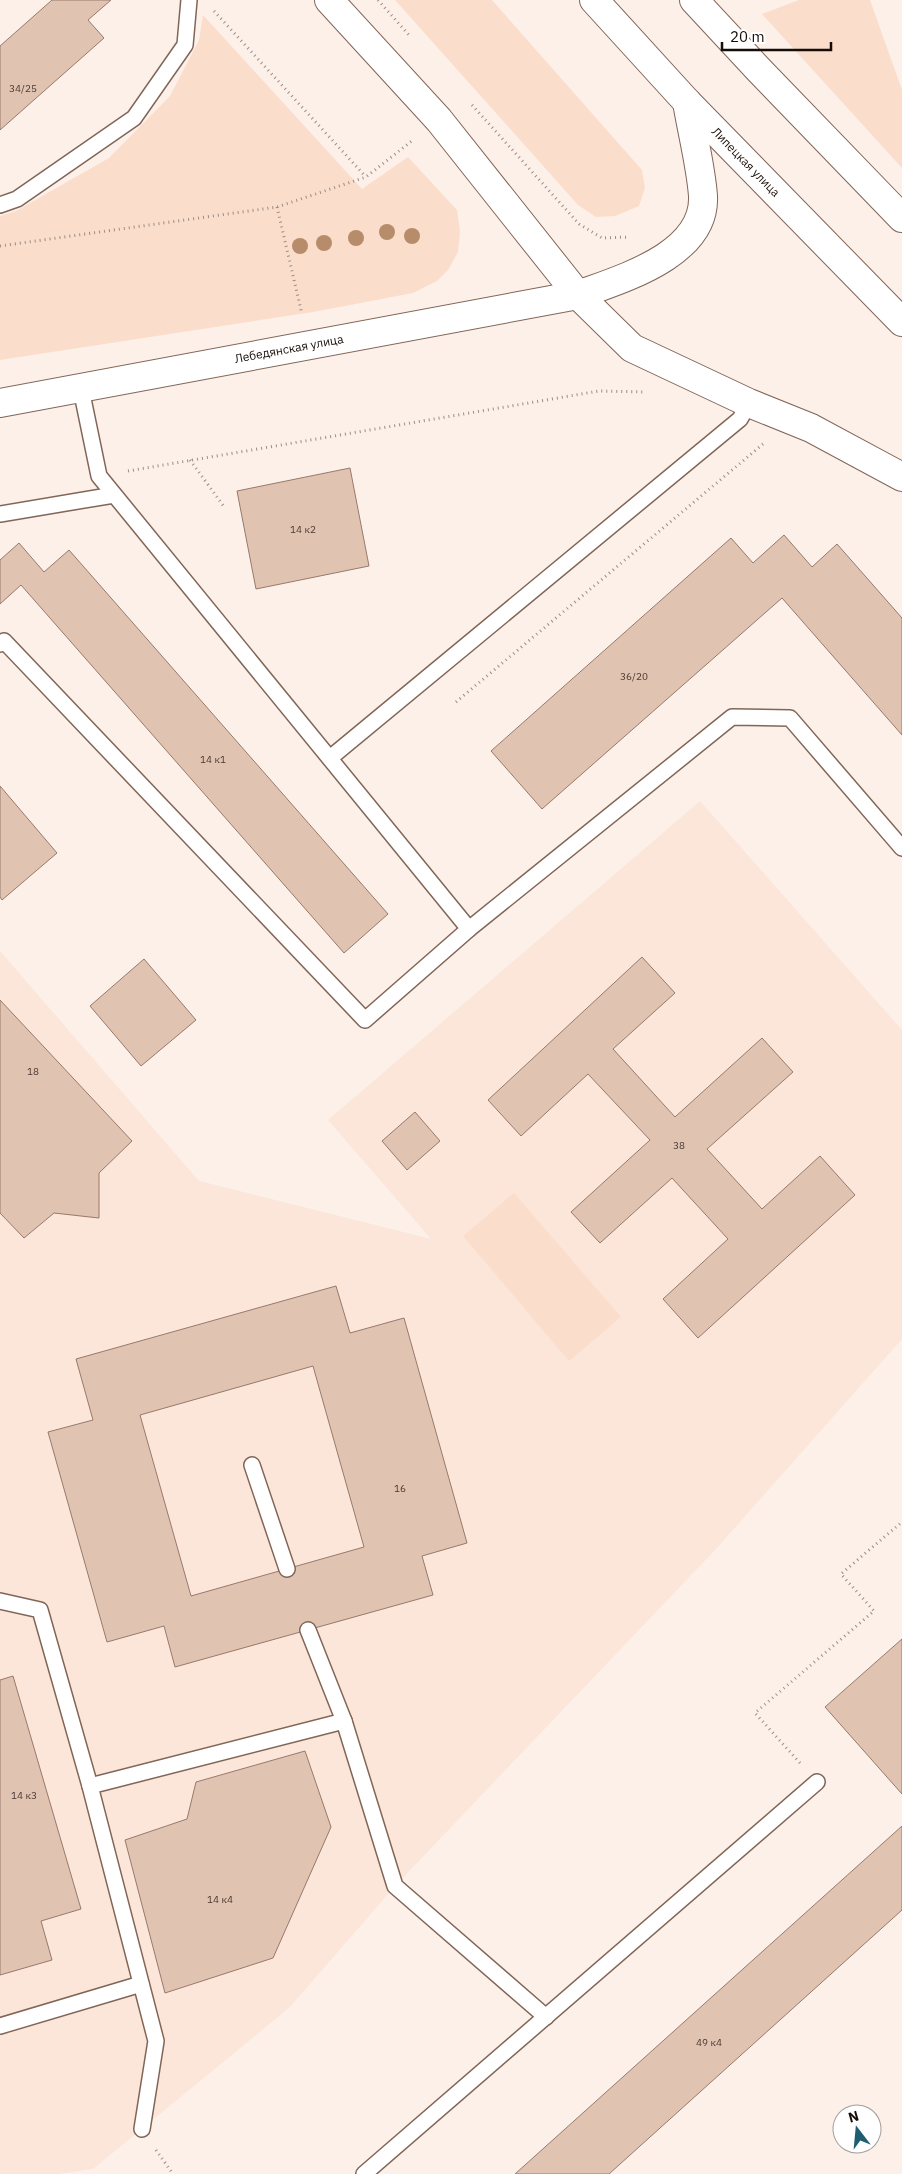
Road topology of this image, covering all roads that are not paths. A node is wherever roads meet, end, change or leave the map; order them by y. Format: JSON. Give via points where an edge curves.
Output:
{"nodes":[{"id":1,"x":189,"y":0,"type":"edge"},
{"id":2,"x":329,"y":0,"type":"edge"},
{"id":3,"x":594,"y":0,"type":"edge"},
{"id":4,"x":694,"y":0,"type":"edge"},
{"id":5,"x":687,"y":102,"type":"junction"},
{"id":6,"x":0,"y":205,"type":"edge"},
{"id":7,"x":902,"y":218,"type":"edge"},
{"id":8,"x":578,"y":295,"type":"junction"},
{"id":9,"x":902,"y":322,"type":"edge"},
{"id":10,"x":81,"y":390,"type":"junction"},
{"id":11,"x":0,"y":403,"type":"edge"},
{"id":12,"x":745,"y":411,"type":"junction"},
{"id":13,"x":902,"y":477,"type":"edge"},
{"id":14,"x":114,"y":495,"type":"junction"},
{"id":15,"x":0,"y":514,"type":"edge"},
{"id":16,"x":0,"y":644,"type":"edge"},
{"id":17,"x":330,"y":758,"type":"junction"},
{"id":18,"x":902,"y":848,"type":"edge"},
{"id":19,"x":469,"y":929,"type":"junction"},
{"id":20,"x":252,"y":1465,"type":"dead end"},
{"id":21,"x":287,"y":1569,"type":"dead end"},
{"id":22,"x":0,"y":1601,"type":"edge"},
{"id":23,"x":308,"y":1630,"type":"dead end"},
{"id":24,"x":344,"y":1721,"type":"junction"},
{"id":25,"x":817,"y":1782,"type":"road end"},
{"id":26,"x":90,"y":1786,"type":"junction"},
{"id":27,"x":141,"y":1984,"type":"junction"},
{"id":28,"x":546,"y":2017,"type":"junction"},
{"id":29,"x":0,"y":2026,"type":"edge"},
{"id":30,"x":142,"y":2129,"type":"dead end"},
{"id":31,"x":364,"y":2174,"type":"edge"}],
"edges":[{"from":1,"to":6,"type":"lane","via":[[185,45],[134,118],[17,199]]},
{"from":2,"to":8,"type":"street","via":[[439,120]]},
{"from":3,"to":5,"type":"street","name":"Липецкая улица"},
{"from":4,"to":7,"type":"street"},
{"from":5,"to":8,"type":"street","name":"Лебедянская улица","via":[[703,197],[699,222],[675,252],[636,274]]},
{"from":5,"to":9,"type":"street","name":"Липецкая улица"},
{"from":8,"to":10,"type":"street","name":"Лебедянская улица"},
{"from":8,"to":12,"type":"street","via":[[632,348]]},
{"from":10,"to":11,"type":"street","name":"Лебедянская улица"},
{"from":10,"to":14,"type":"lane","via":[[99,476]]},
{"from":12,"to":13,"type":"street","via":[[811,428]]},
{"from":12,"to":17,"type":"lane"},
{"from":14,"to":15,"type":"lane"},
{"from":14,"to":17,"type":"lane"},
{"from":16,"to":19,"type":"lane","via":[[4,641],[365,1020]]},
{"from":17,"to":19,"type":"lane"},
{"from":18,"to":19,"type":"lane","via":[[790,718],[732,717]]},
{"from":20,"to":21,"type":"lane"},
{"from":22,"to":26,"type":"lane","via":[[40,1610]]},
{"from":23,"to":24,"type":"lane"},
{"from":24,"to":26,"type":"lane"},
{"from":24,"to":28,"type":"lane","via":[[395,1886]]},
{"from":25,"to":28,"type":"lane"},
{"from":26,"to":27,"type":"lane"},
{"from":27,"to":29,"type":"lane"},
{"from":27,"to":30,"type":"lane","via":[[156,2041]]},
{"from":28,"to":31,"type":"lane"}]}
